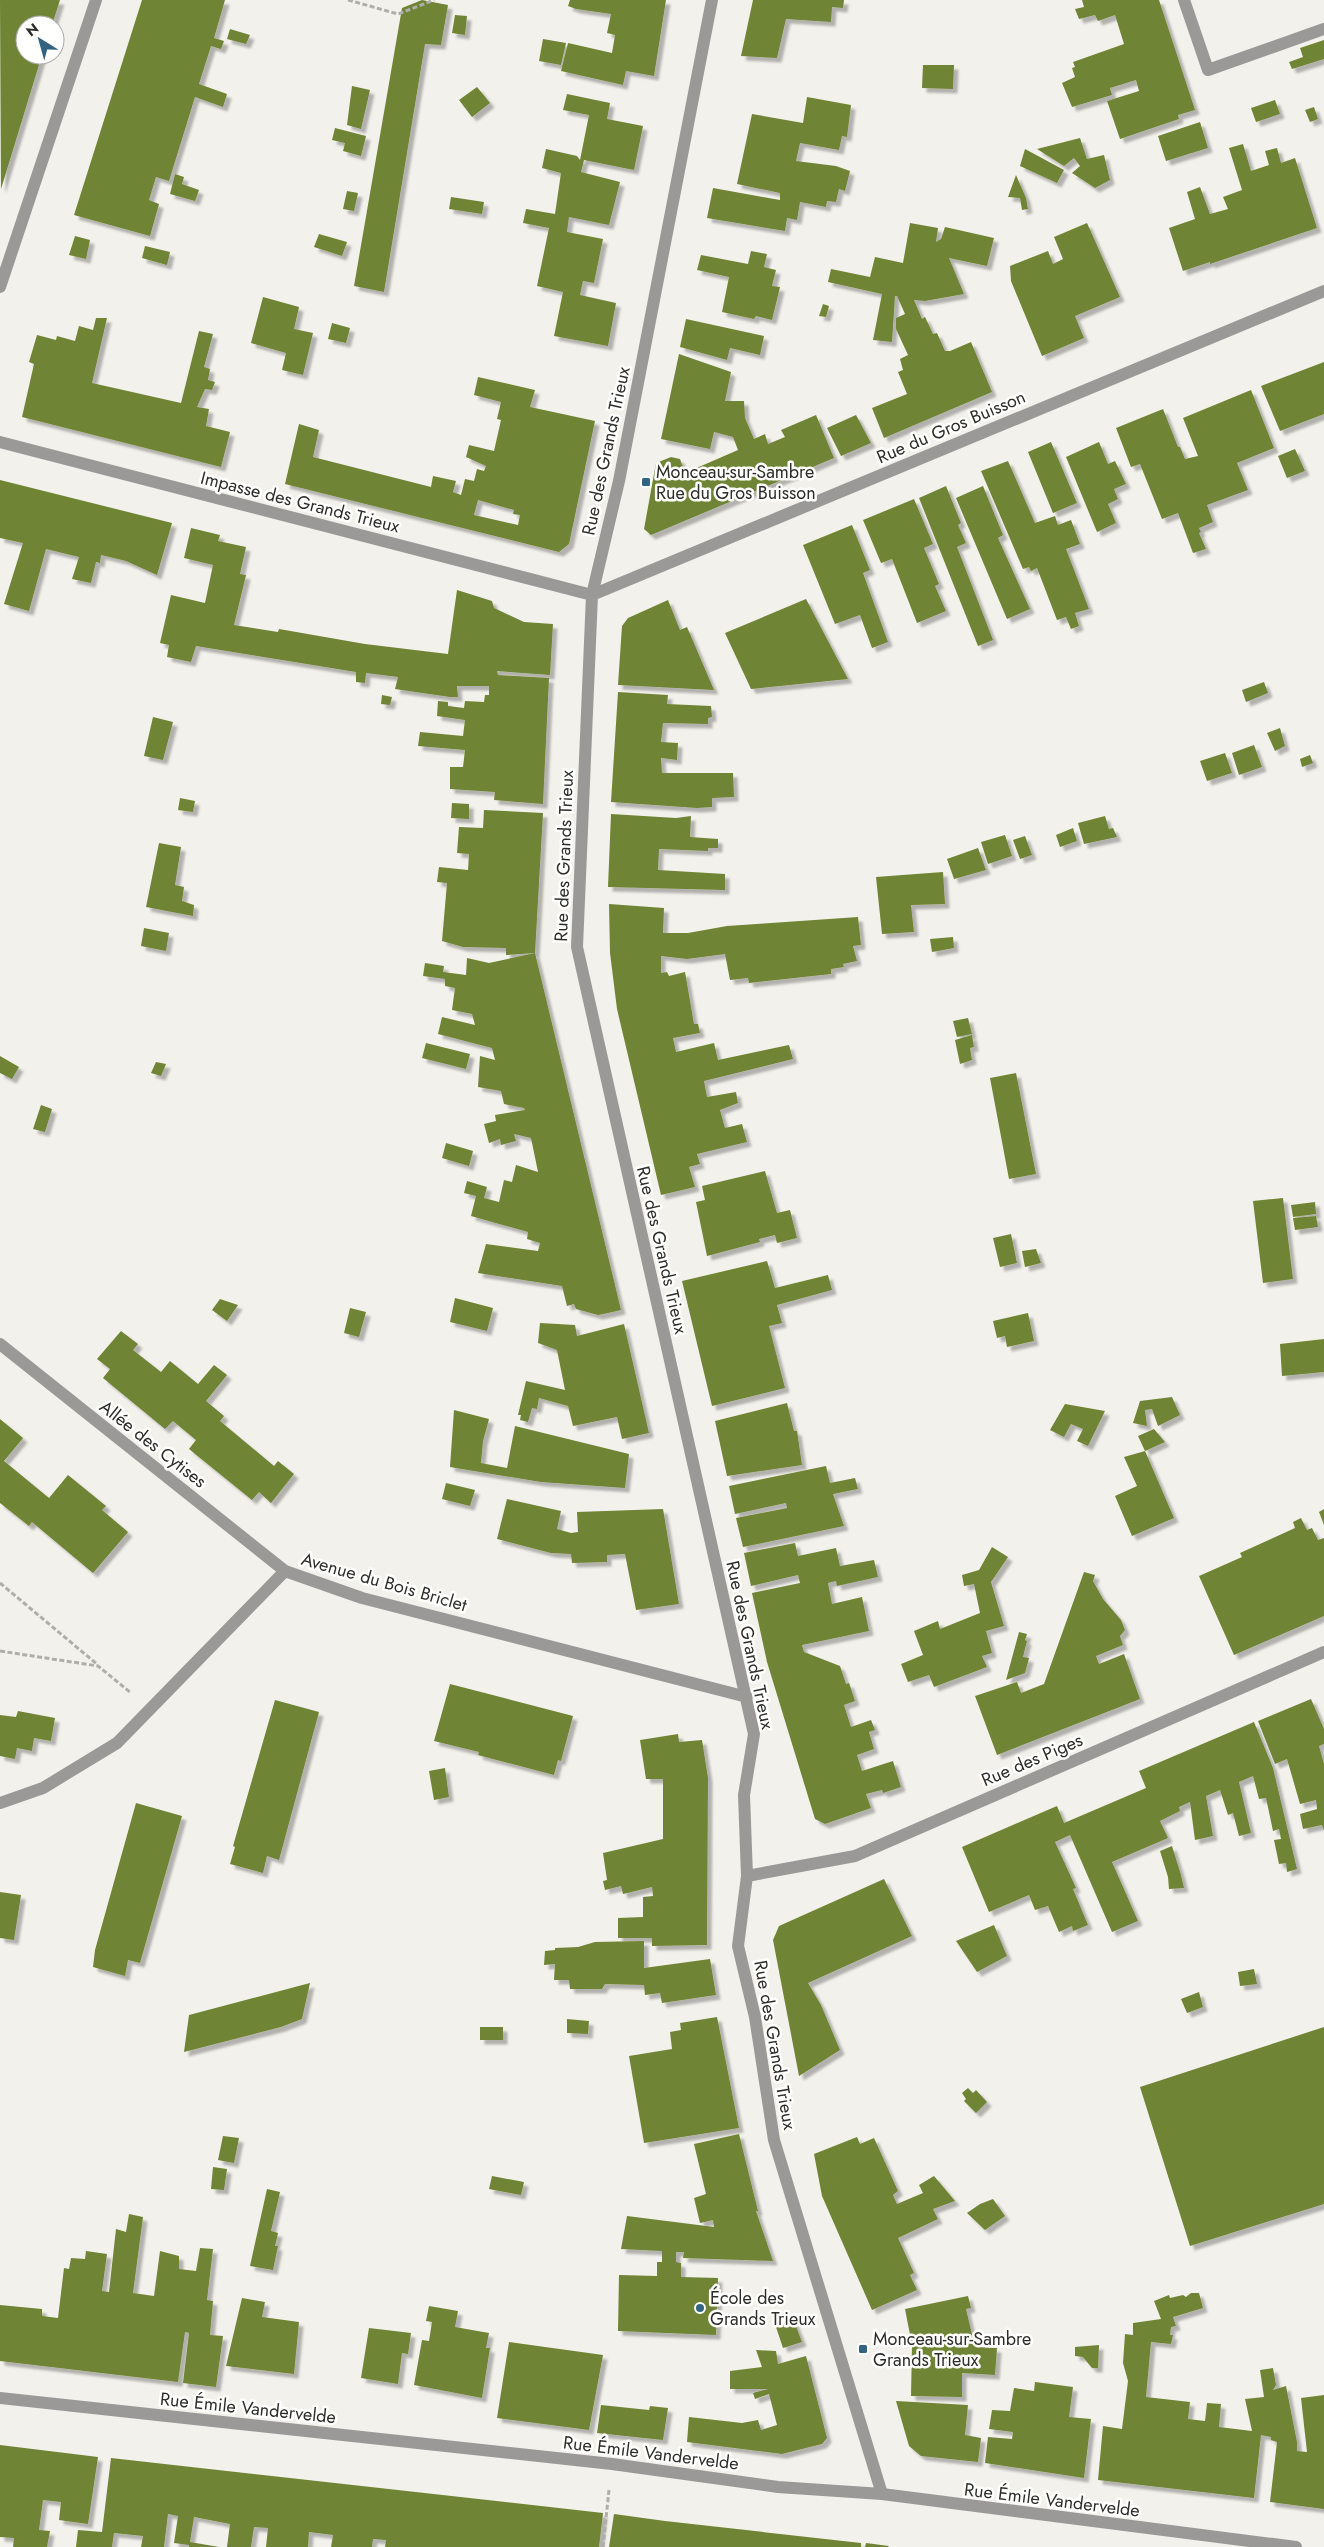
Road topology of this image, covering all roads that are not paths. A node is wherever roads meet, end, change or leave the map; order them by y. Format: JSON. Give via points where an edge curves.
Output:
{"nodes":[{"id":1,"x":96,"y":0,"type":"edge"},
{"id":2,"x":712,"y":0,"type":"edge"},
{"id":3,"x":1184,"y":0,"type":"edge"},
{"id":4,"x":1324,"y":29,"type":"edge"},
{"id":5,"x":0,"y":288,"type":"edge"},
{"id":6,"x":1324,"y":291,"type":"edge"},
{"id":7,"x":0,"y":442,"type":"edge"},
{"id":8,"x":592,"y":595,"type":"junction"},
{"id":9,"x":0,"y":1344,"type":"edge"},
{"id":10,"x":285,"y":1571,"type":"junction"},
{"id":11,"x":1324,"y":1652,"type":"edge"},
{"id":12,"x":747,"y":1697,"type":"junction"},
{"id":13,"x":0,"y":1803,"type":"edge"},
{"id":14,"x":747,"y":1876,"type":"junction"},
{"id":15,"x":0,"y":2398,"type":"edge"},
{"id":16,"x":882,"y":2494,"type":"junction"},
{"id":17,"x":1296,"y":2547,"type":"edge"}],
"edges":[{"from":1,"to":5,"type":"street"},
{"from":2,"to":8,"type":"street","name":"Rue des Grands Trieux","via":[[616,497]]},
{"from":3,"to":4,"type":"street","via":[[1208,70]]},
{"from":6,"to":8,"type":"street","name":"Rue du Gros Buisson"},
{"from":7,"to":8,"type":"street","name":"Impasse des Grands Trieux"},
{"from":8,"to":12,"type":"street","name":"Rue des Grands Trieux","via":[[577,947]]},
{"from":9,"to":10,"type":"street","name":"Allée des Cytises"},
{"from":10,"to":12,"type":"street","name":"Avenue du Bois Briclet","via":[[362,1598]]},
{"from":10,"to":13,"type":"street","name":"Avenue du Bois Briclet","via":[[117,1743],[44,1788]]},
{"from":11,"to":14,"type":"street","name":"Rue des Piges","via":[[854,1856]]},
{"from":12,"to":14,"type":"street","name":"Rue des Grands Trieux","via":[[754,1734],[744,1796]]},
{"from":14,"to":16,"type":"street","name":"Rue des Grands Trieux","via":[[738,1946],[754,2017],[774,2140]]},
{"from":15,"to":16,"type":"street","name":"Rue Émile Vandervelde","via":[[612,2464],[778,2487]]},
{"from":16,"to":17,"type":"street","name":"Rue Émile Vandervelde"}]}
